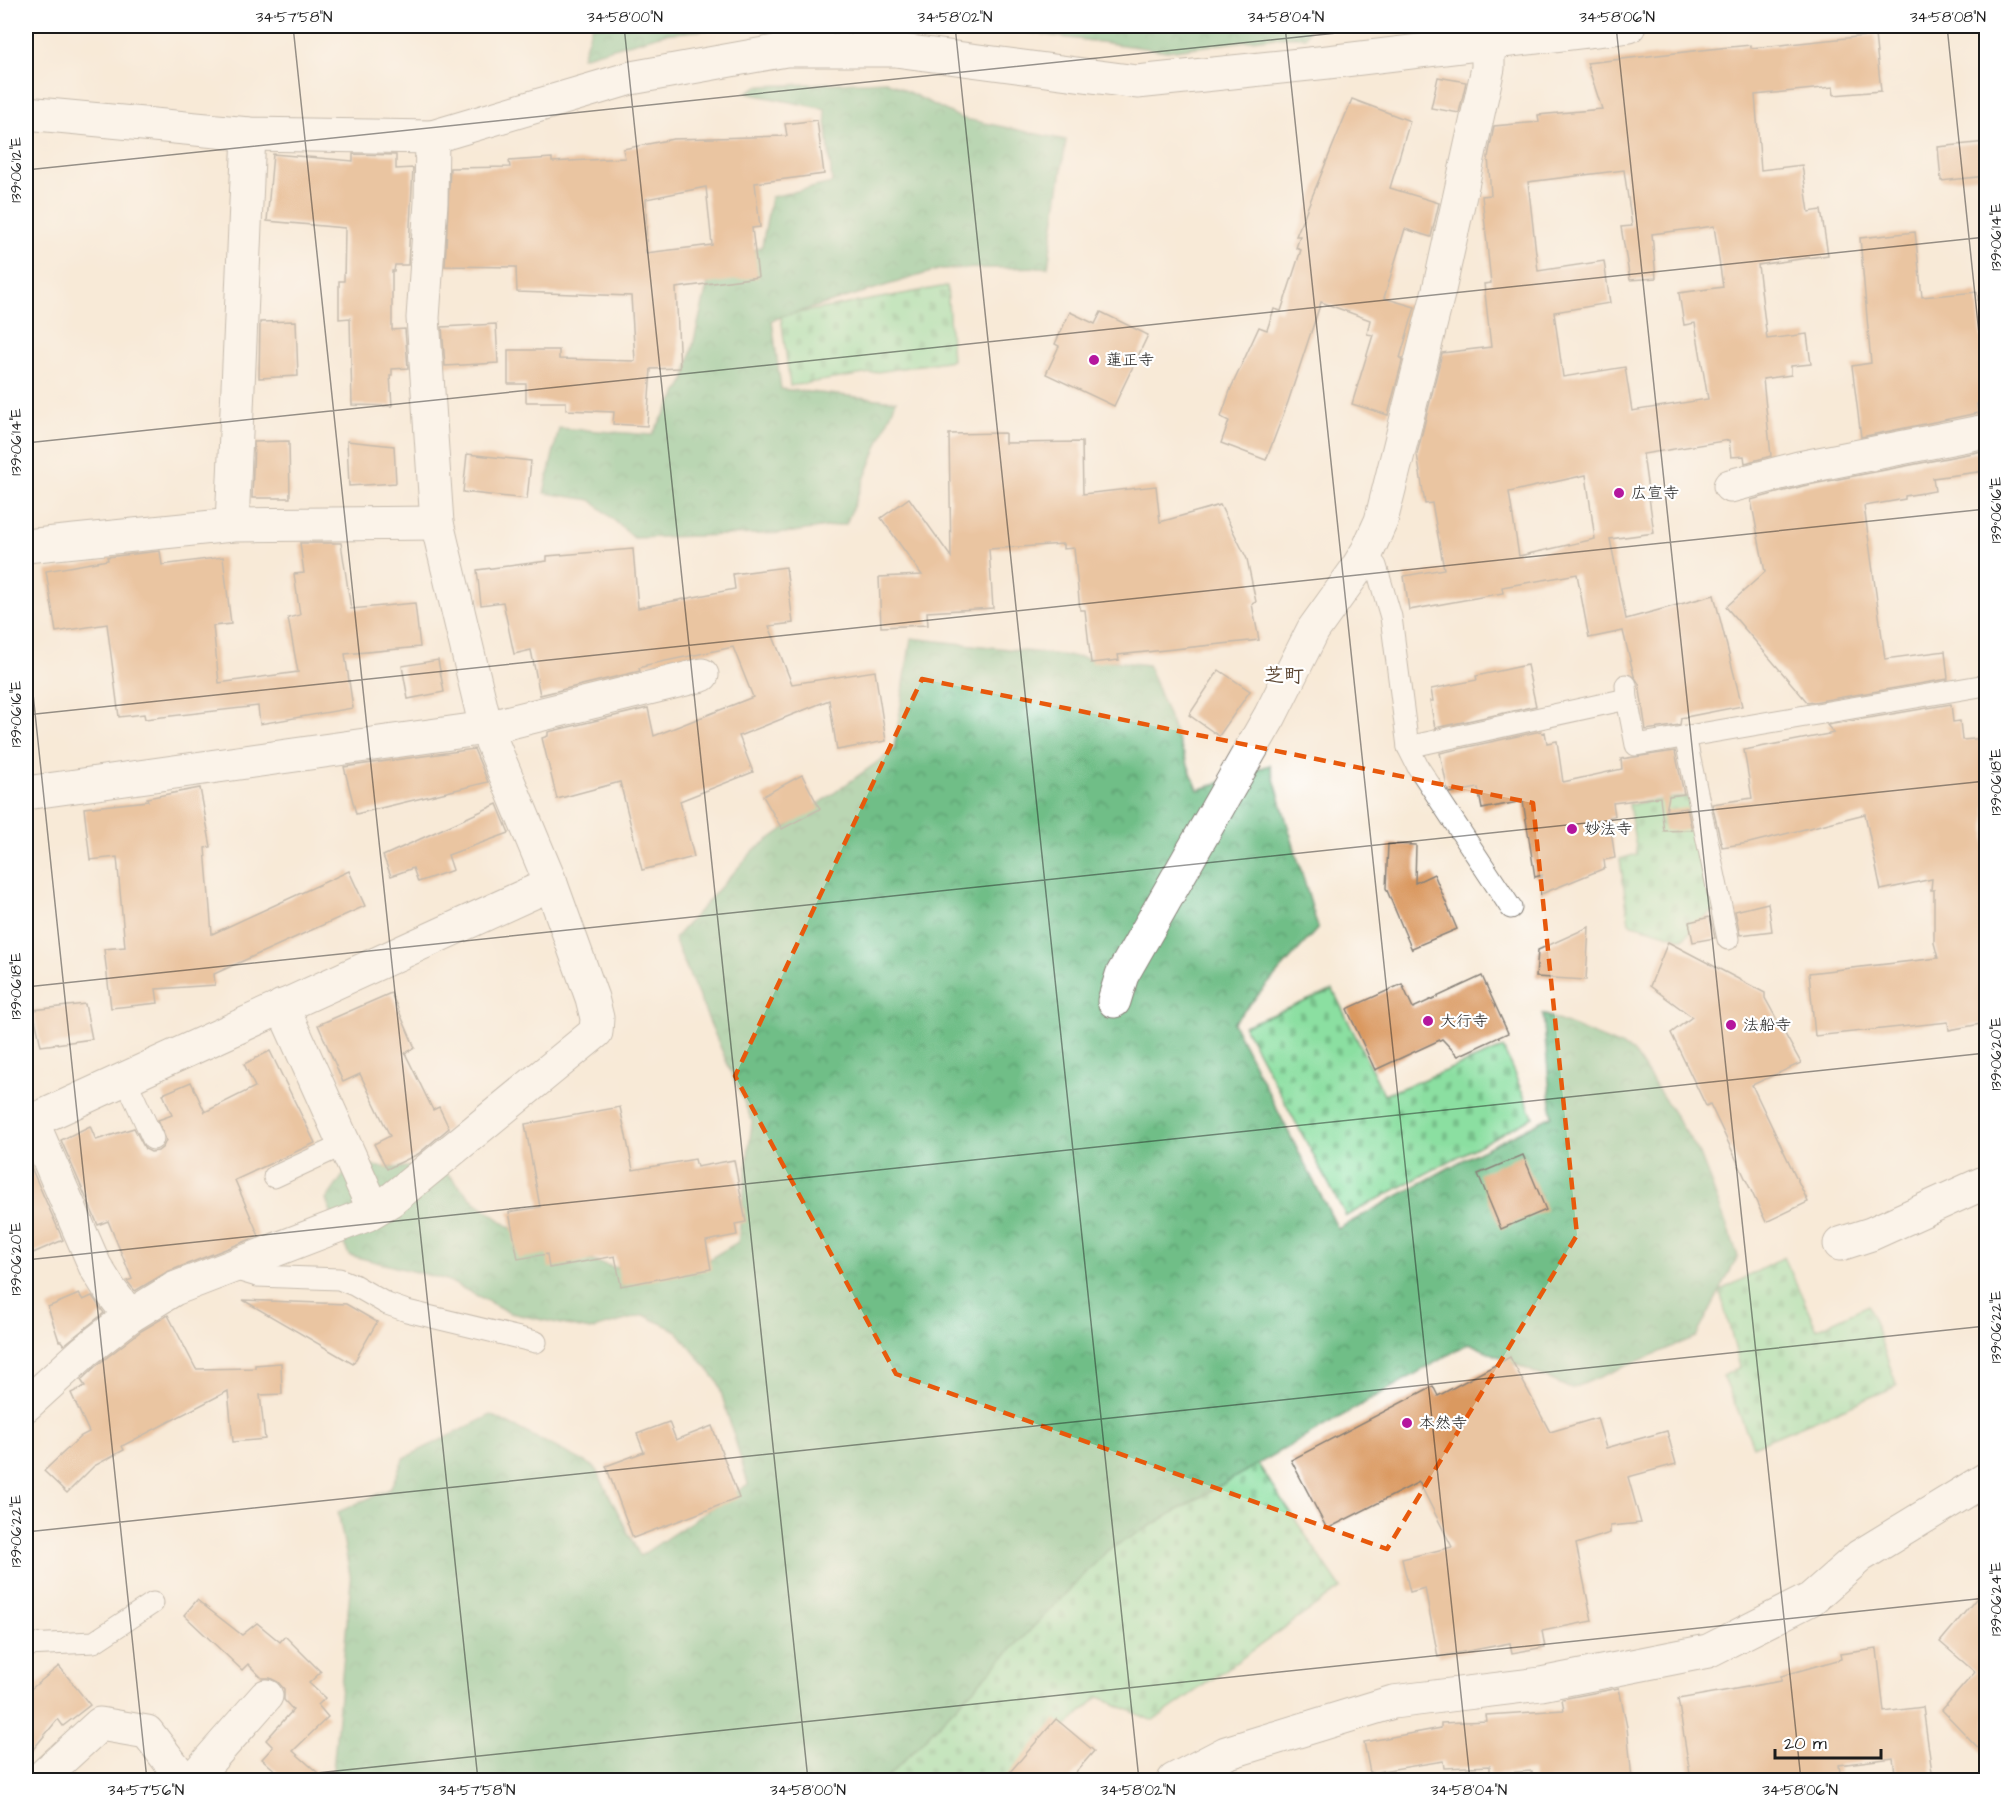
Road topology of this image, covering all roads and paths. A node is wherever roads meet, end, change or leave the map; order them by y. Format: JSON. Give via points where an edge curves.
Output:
{"nodes":[{"id":1,"x":1629,"y":26,"type":"edge"},
{"id":2,"x":1488,"y":42,"type":"junction"},
{"id":3,"x":26,"y":113,"type":"edge"},
{"id":4,"x":249,"y":134,"type":"junction"},
{"id":5,"x":432,"y":137,"type":"junction"},
{"id":6,"x":1986,"y":431,"type":"edge"},
{"id":7,"x":1730,"y":486,"type":"dead end"},
{"id":8,"x":437,"y":524,"type":"junction"},
{"id":9,"x":232,"y":525,"type":"junction"},
{"id":10,"x":26,"y":546,"type":"edge"},
{"id":11,"x":1366,"y":554,"type":"junction"},
{"id":12,"x":702,"y":675,"type":"dead end"},
{"id":13,"x":1986,"y":685,"type":"edge"},
{"id":14,"x":486,"y":728,"type":"junction"},
{"id":15,"x":1685,"y":736,"type":"junction"},
{"id":16,"x":1408,"y":747,"type":"junction"},
{"id":17,"x":26,"y":793,"type":"edge"},
{"id":18,"x":550,"y":884,"type":"junction"},
{"id":19,"x":1511,"y":908,"type":"dead end"},
{"id":20,"x":1728,"y":939,"type":"dead end"},
{"id":21,"x":1114,"y":1001,"type":"dead end"},
{"id":22,"x":282,"y":1006,"type":"junction"},
{"id":23,"x":125,"y":1078,"type":"junction"},
{"id":24,"x":29,"y":1122,"type":"edge"},
{"id":25,"x":153,"y":1139,"type":"dead end"},
{"id":26,"x":345,"y":1144,"type":"junction"},
{"id":27,"x":273,"y":1177,"type":"dead end"},
{"id":28,"x":1986,"y":1182,"type":"edge"},
{"id":29,"x":374,"y":1210,"type":"junction"},
{"id":30,"x":1840,"y":1244,"type":"dead end"},
{"id":31,"x":230,"y":1268,"type":"junction"},
{"id":32,"x":130,"y":1316,"type":"junction"},
{"id":33,"x":536,"y":1342,"type":"dead end"},
{"id":34,"x":26,"y":1405,"type":"edge"},
{"id":35,"x":1986,"y":1479,"type":"edge"},
{"id":36,"x":153,"y":1603,"type":"dead end"},
{"id":37,"x":26,"y":1645,"type":"edge"},
{"id":38,"x":266,"y":1696,"type":"dead end"},
{"id":39,"x":39,"y":1780,"type":"edge"},
{"id":40,"x":184,"y":1780,"type":"edge"},
{"id":41,"x":192,"y":1780,"type":"edge"},
{"id":42,"x":1174,"y":1780,"type":"edge"}],
"edges":[{"from":1,"to":2,"type":"street"},
{"from":2,"to":5,"type":"street","via":[[1137,82],[895,50],[786,50],[631,78]]},
{"from":2,"to":11,"type":"street","via":[[1488,68],[1439,290],[1381,521]]},
{"from":3,"to":4,"type":"street"},
{"from":4,"to":5,"type":"street"},
{"from":4,"to":9,"type":"street"},
{"from":5,"to":8,"type":"street","via":[[423,318]]},
{"from":6,"to":7,"type":"street","via":[[1799,468]]},
{"from":8,"to":9,"type":"street"},
{"from":8,"to":14,"type":"street"},
{"from":9,"to":10,"type":"street"},
{"from":11,"to":16,"type":"lane","via":[[1376,566],[1391,617]]},
{"from":11,"to":21,"type":"street","via":[[1313,630],[1270,716],[1122,975]]},
{"from":12,"to":14,"type":"street"},
{"from":13,"to":15,"type":"lane"},
{"from":14,"to":17,"type":"street"},
{"from":14,"to":18,"type":"street"},
{"from":15,"to":16,"type":"lane","via":[[1636,745],[1627,692]]},
{"from":15,"to":20,"type":"lane"},
{"from":16,"to":19,"type":"lane"},
{"from":18,"to":22,"type":"street"},
{"from":18,"to":29,"type":"street","via":[[592,998],[596,1032]]},
{"from":22,"to":23,"type":"street"},
{"from":22,"to":26,"type":"street"},
{"from":23,"to":24,"type":"street"},
{"from":23,"to":25,"type":"lane"},
{"from":24,"to":32,"type":"street","via":[[95,1266]]},
{"from":26,"to":27,"type":"lane"},
{"from":26,"to":29,"type":"street"},
{"from":28,"to":30,"type":"street"},
{"from":29,"to":31,"type":"street"},
{"from":31,"to":32,"type":"street","via":[[174,1289]]},
{"from":31,"to":33,"type":"lane","via":[[257,1276],[339,1279],[407,1311]]},
{"from":32,"to":34,"type":"street"},
{"from":35,"to":42,"type":"street","via":[[1860,1556],[1810,1599],[1708,1652],[1541,1684],[1393,1702],[1226,1753]]},
{"from":36,"to":37,"type":"lane","via":[[94,1642]]},
{"from":38,"to":41,"type":"street"},
{"from":39,"to":40,"type":"street","via":[[100,1724],[147,1732]]}]}
